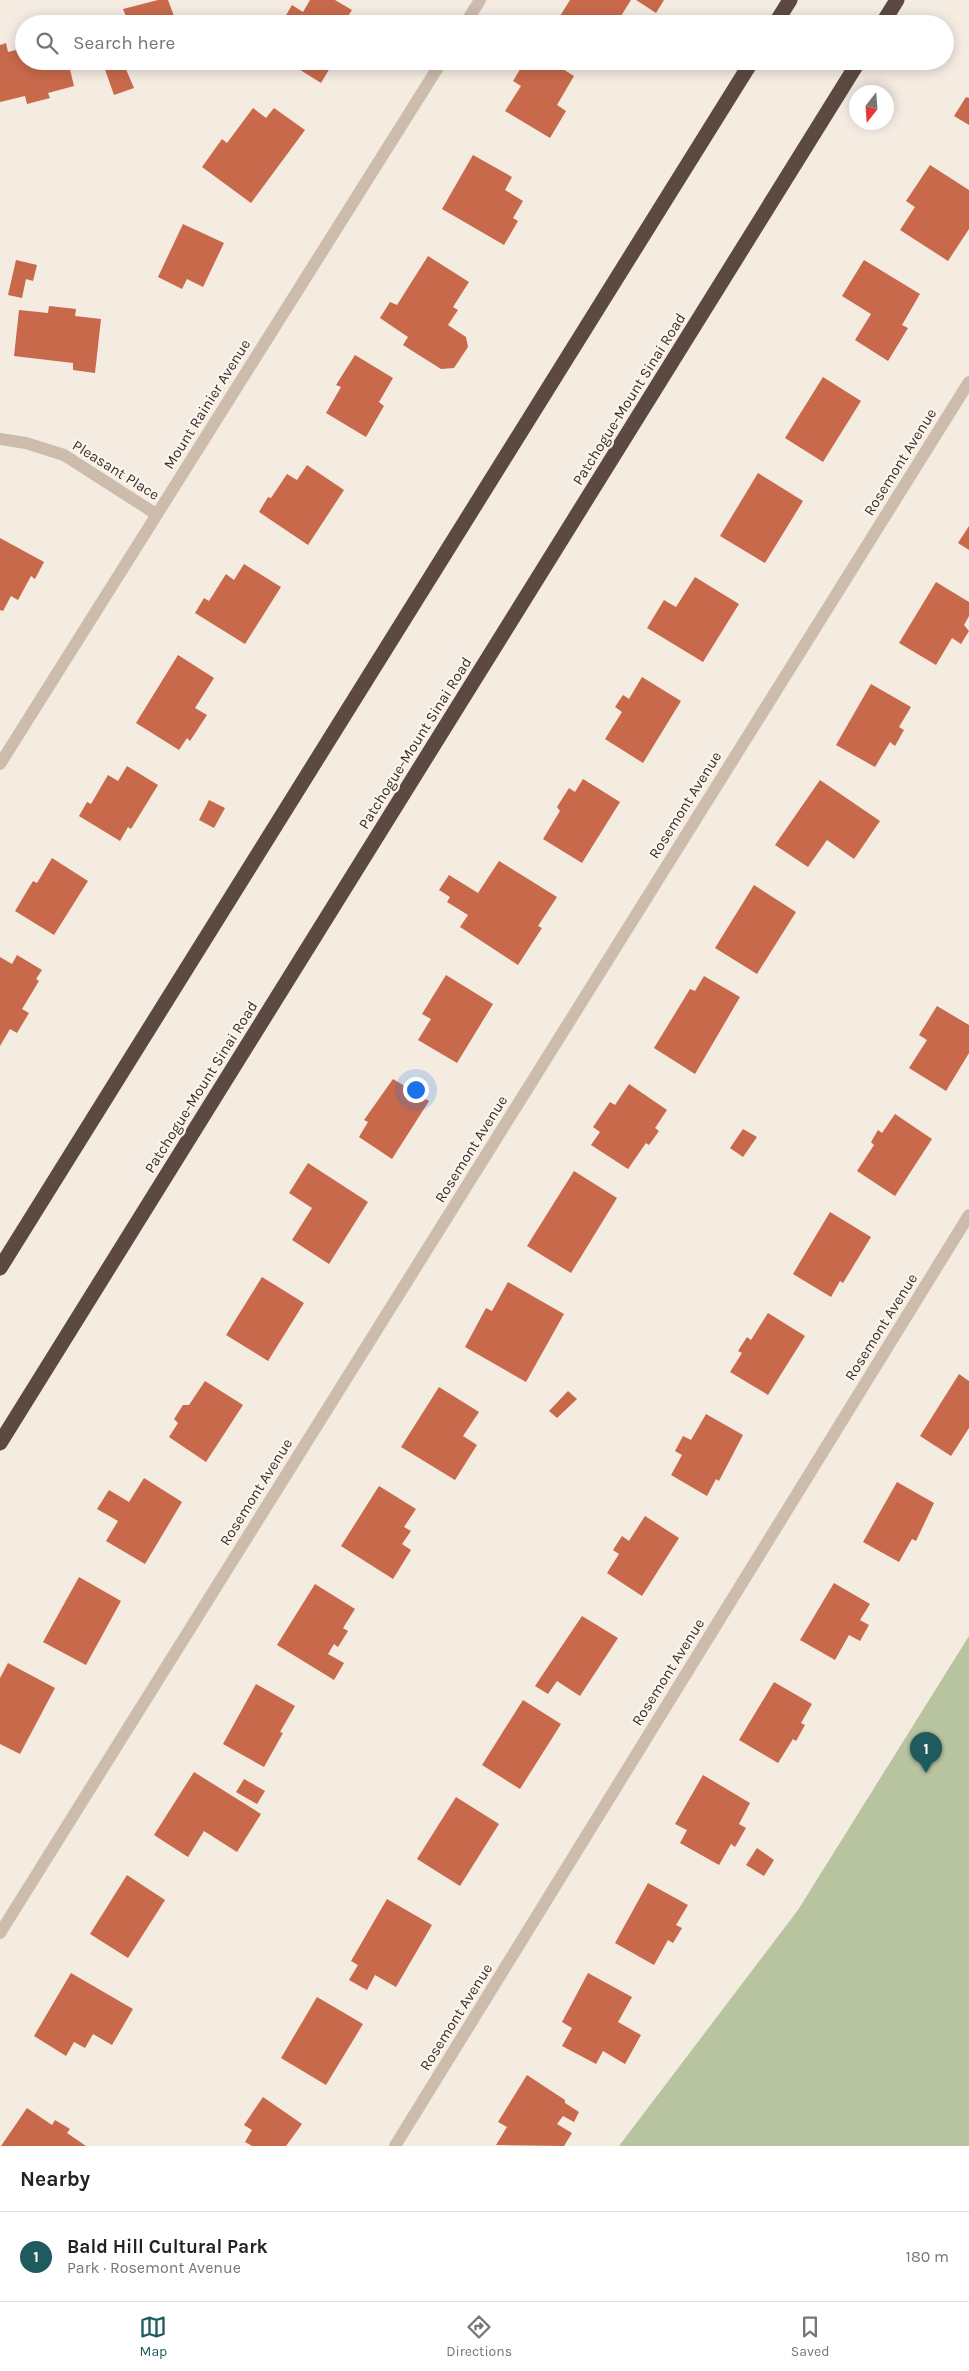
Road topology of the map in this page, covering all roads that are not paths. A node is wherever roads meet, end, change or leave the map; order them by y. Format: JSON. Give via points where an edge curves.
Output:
{"nodes":[{"id":1,"x":480,"y":0,"type":"edge"},
{"id":2,"x":790,"y":0,"type":"edge"},
{"id":3,"x":897,"y":0,"type":"edge"},
{"id":4,"x":471,"y":15,"type":"edge"},
{"id":5,"x":781,"y":15,"type":"edge"},
{"id":6,"x":888,"y":15,"type":"edge"},
{"id":7,"x":436,"y":70,"type":"edge"},
{"id":8,"x":746,"y":70,"type":"edge"},
{"id":9,"x":853,"y":70,"type":"edge"},
{"id":10,"x":969,"y":382,"type":"edge"},
{"id":11,"x":0,"y":439,"type":"edge"},
{"id":12,"x":156,"y":514,"type":"junction"},
{"id":13,"x":0,"y":764,"type":"edge"},
{"id":14,"x":969,"y":1215,"type":"edge"},
{"id":15,"x":0,"y":1268,"type":"edge"},
{"id":16,"x":0,"y":1443,"type":"edge"},
{"id":17,"x":0,"y":1933,"type":"edge"},
{"id":18,"x":395,"y":2146,"type":"edge"}],
"edges":[{"from":1,"to":4,"type":"street"},
{"from":2,"to":5,"type":"highway"},
{"from":3,"to":6,"type":"highway"},
{"from":7,"to":12,"type":"street","name":"Mount Rainier Avenue"},
{"from":8,"to":15,"type":"highway"},
{"from":9,"to":16,"type":"highway","name":"Patchogue-Mount Sinai Road"},
{"from":10,"to":17,"type":"street","name":"Rosemont Avenue"},
{"from":11,"to":12,"type":"street","name":"Pleasant Place","via":[[64,455]]},
{"from":12,"to":13,"type":"street","name":"Mount Rainier Avenue"},
{"from":14,"to":18,"type":"street","name":"Rosemont Avenue"}]}
